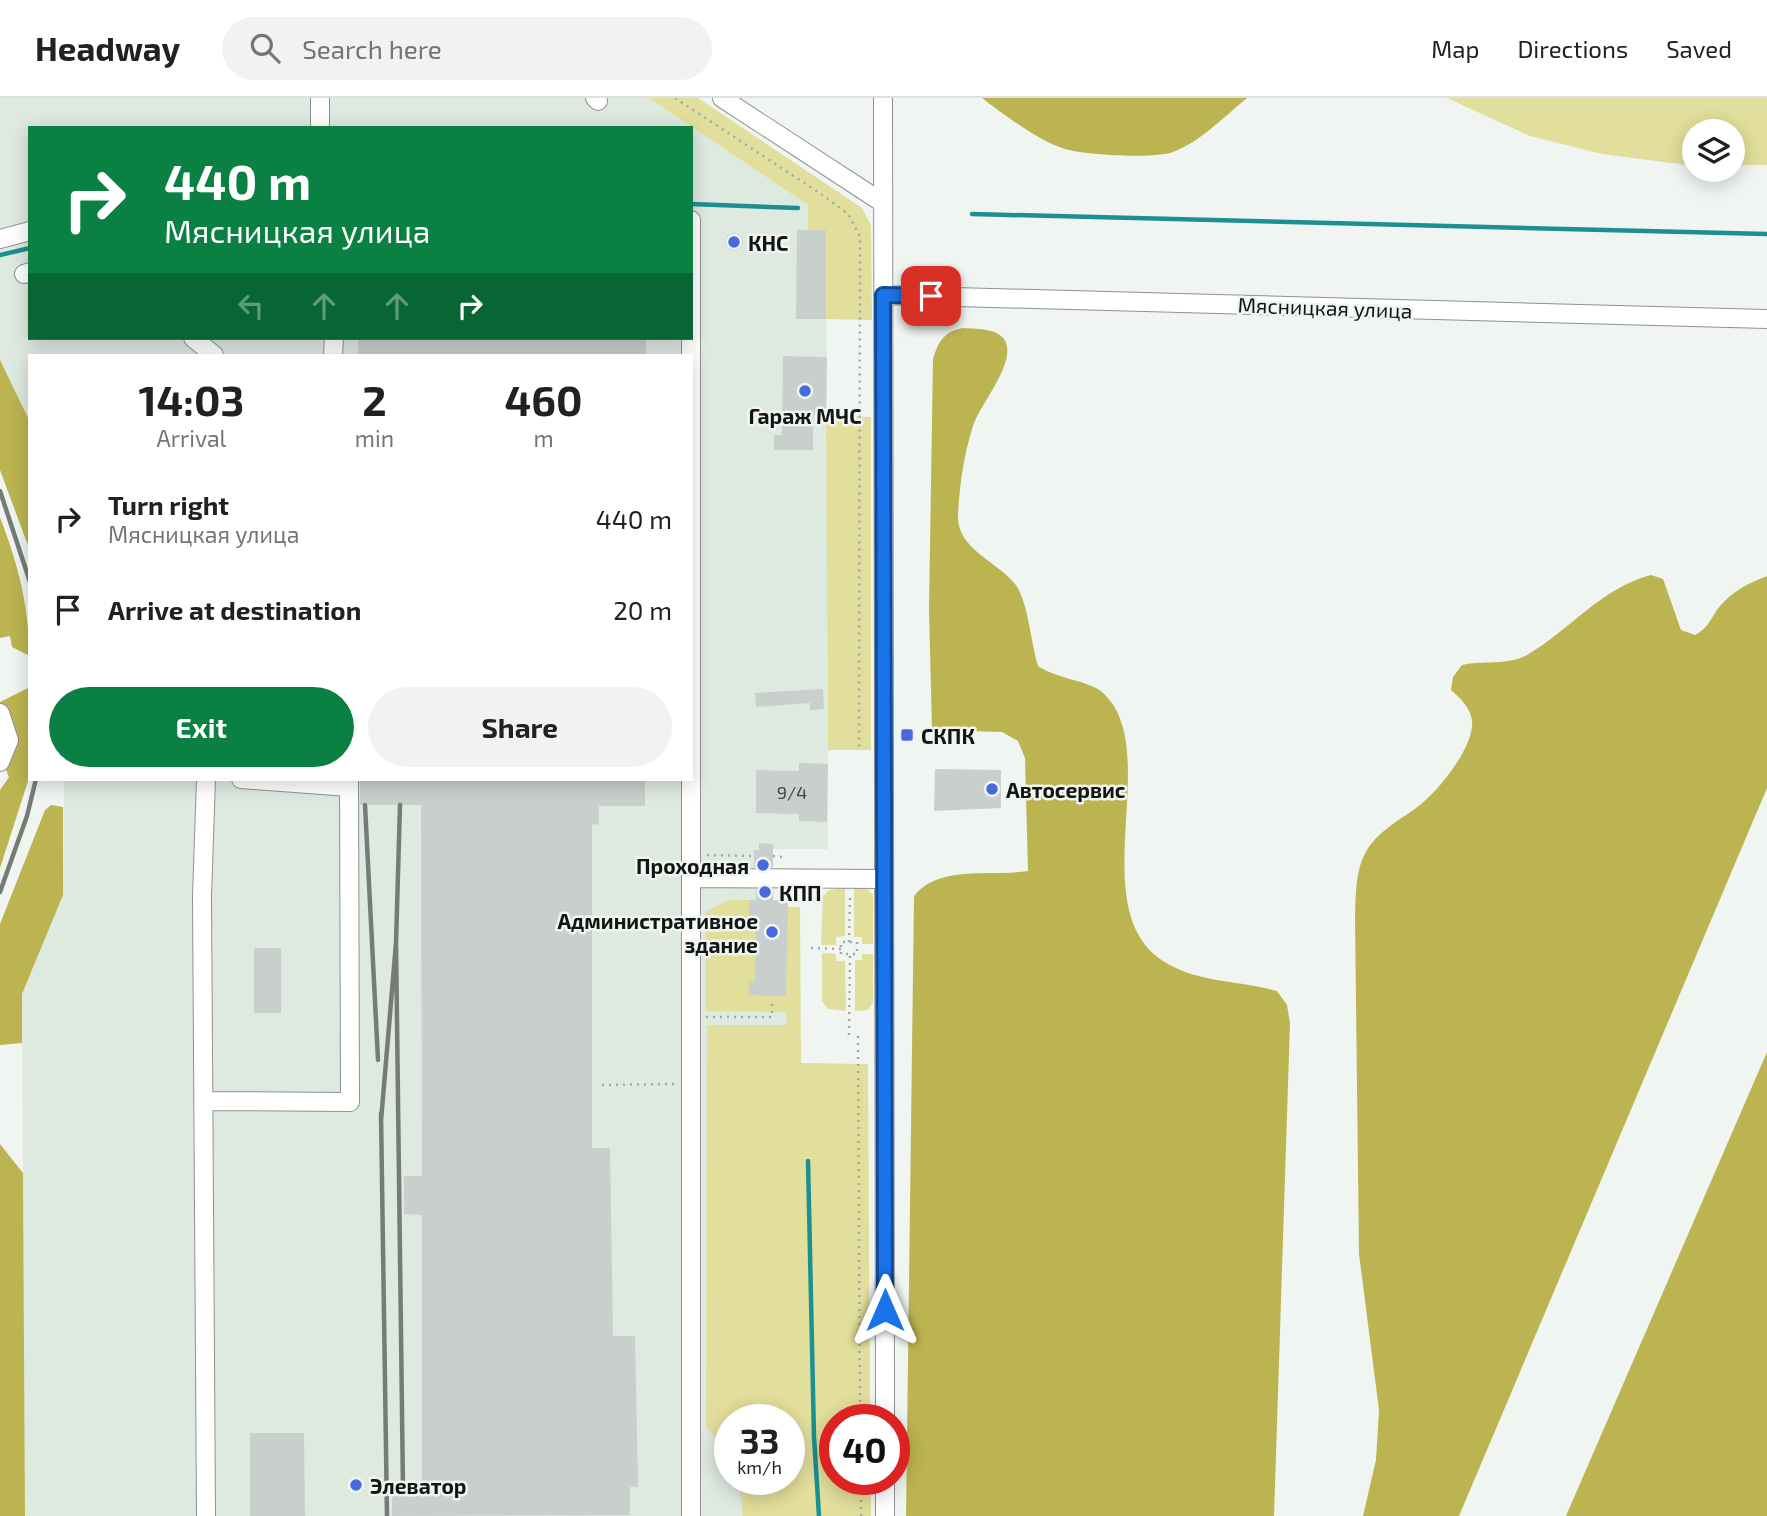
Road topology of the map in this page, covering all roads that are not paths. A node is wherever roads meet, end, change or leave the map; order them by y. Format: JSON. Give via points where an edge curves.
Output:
{"nodes":[{"id":1,"x":320,"y":98,"type":"edge"},
{"id":2,"x":722,"y":98,"type":"edge"},
{"id":3,"x":883,"y":98,"type":"edge"},
{"id":4,"x":320,"y":126,"type":"edge"},
{"id":5,"x":883,"y":203,"type":"junction"},
{"id":6,"x":28,"y":232,"type":"edge"},
{"id":7,"x":0,"y":239,"type":"edge"},
{"id":8,"x":883,"y":295,"type":"junction"},
{"id":9,"x":1767,"y":319,"type":"edge"},
{"id":10,"x":195,"y":340,"type":"edge"},
{"id":11,"x":213,"y":354,"type":"edge"},
{"id":12,"x":0,"y":713,"type":"edge"},
{"id":13,"x":0,"y":762,"type":"edge"},
{"id":14,"x":206,"y":781,"type":"edge"},
{"id":15,"x":295,"y":781,"type":"edge"},
{"id":16,"x":692,"y":781,"type":"edge"},
{"id":17,"x":349,"y":783,"type":"edge"},
{"id":18,"x":692,"y":878,"type":"junction"},
{"id":19,"x":884,"y":879,"type":"junction"},
{"id":20,"x":204,"y":1101,"type":"junction"},
{"id":21,"x":885,"y":1404,"type":"edge"},
{"id":22,"x":885,"y":1495,"type":"edge"},
{"id":23,"x":206,"y":1516,"type":"edge"},
{"id":24,"x":691,"y":1516,"type":"edge"},
{"id":25,"x":886,"y":1516,"type":"edge"}],
"edges":[{"from":1,"to":4,"type":"street"},
{"from":2,"to":5,"type":"street"},
{"from":3,"to":5,"type":"street"},
{"from":5,"to":8,"type":"street"},
{"from":6,"to":7,"type":"street"},
{"from":8,"to":9,"type":"street","name":"Мясницкая улица"},
{"from":8,"to":19,"type":"street"},
{"from":10,"to":11,"type":"street"},
{"from":12,"to":13,"type":"street","via":[[9,740]]},
{"from":14,"to":20,"type":"street"},
{"from":15,"to":17,"type":"street"},
{"from":16,"to":18,"type":"street"},
{"from":17,"to":20,"type":"street","via":[[350,1102]]},
{"from":18,"to":19,"type":"street"},
{"from":18,"to":24,"type":"street"},
{"from":19,"to":21,"type":"street"},
{"from":20,"to":23,"type":"street"},
{"from":22,"to":25,"type":"street"}]}
